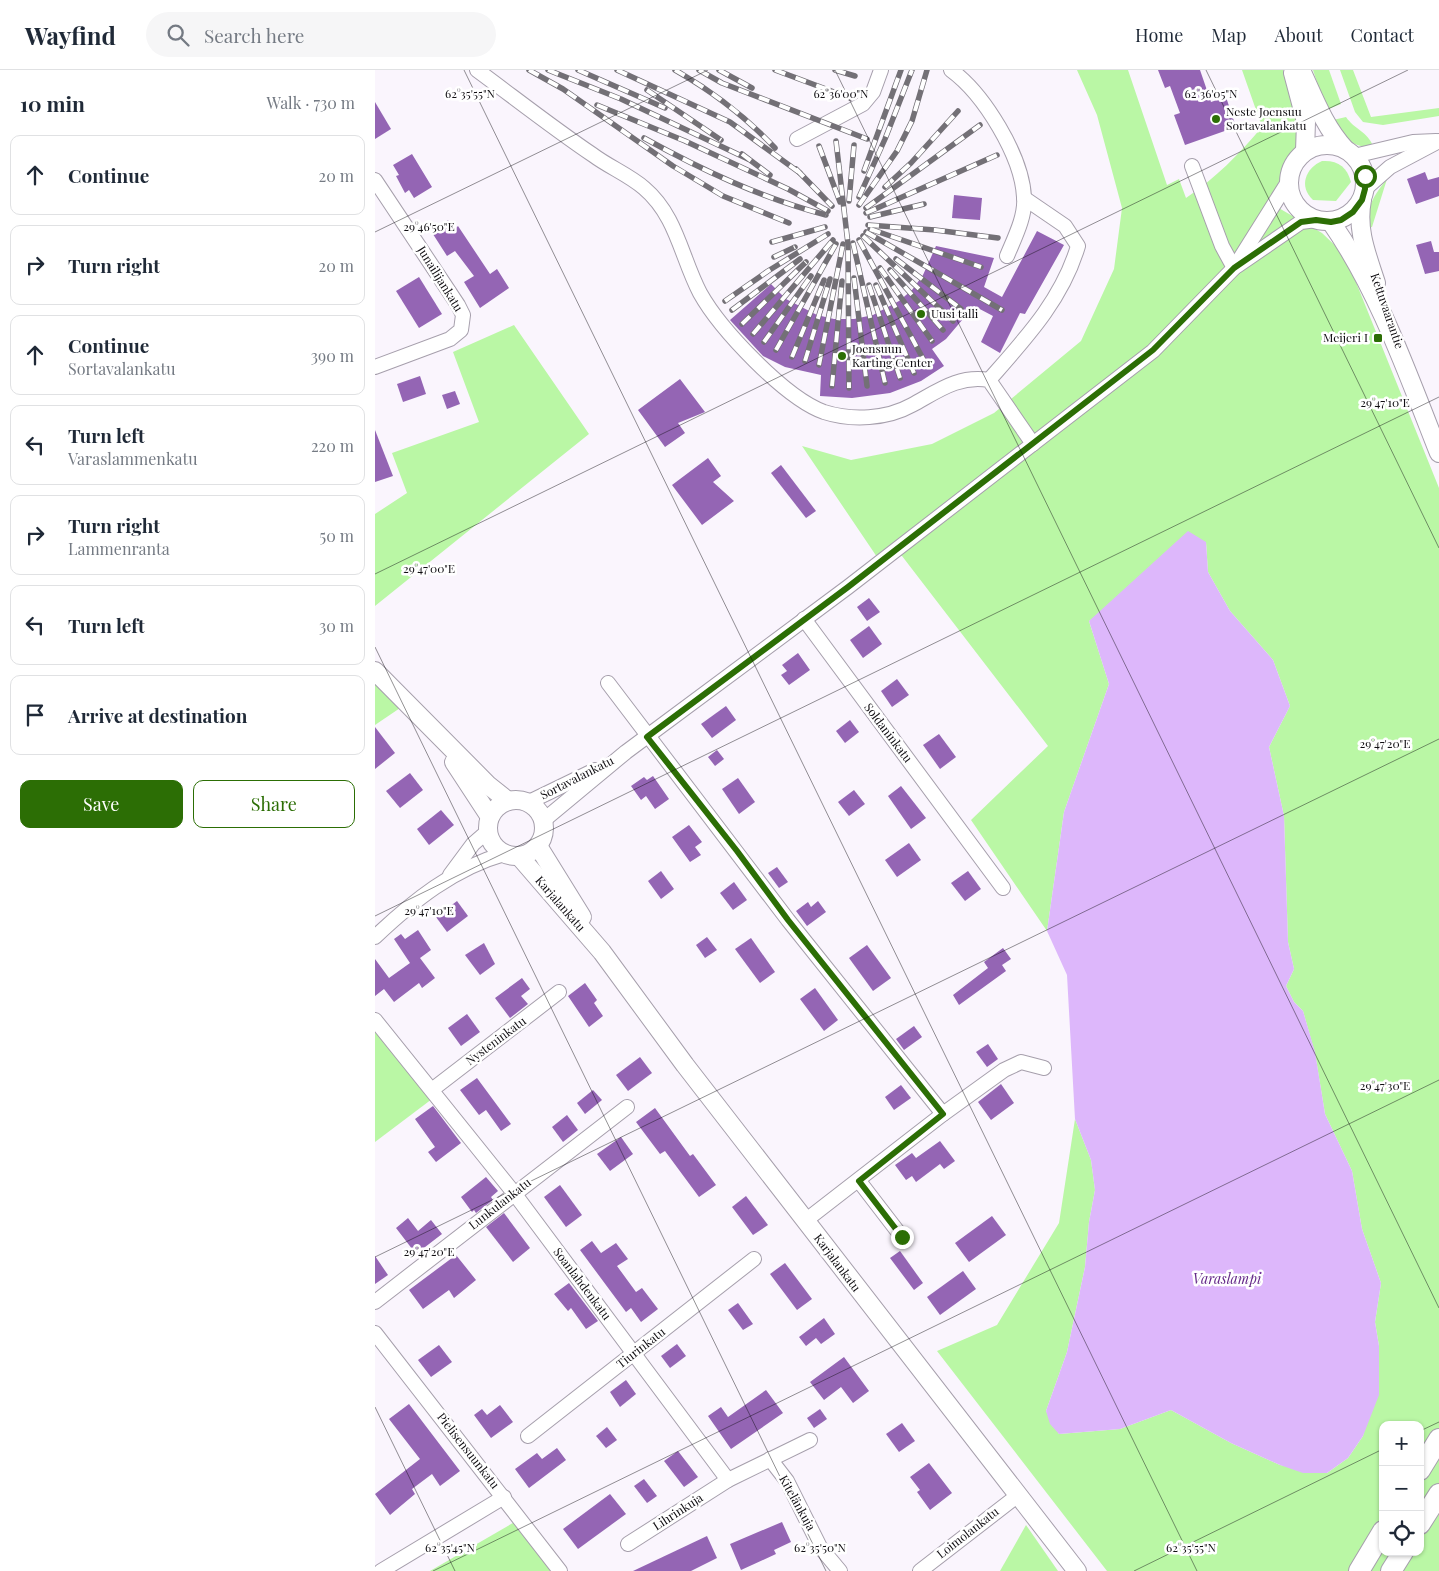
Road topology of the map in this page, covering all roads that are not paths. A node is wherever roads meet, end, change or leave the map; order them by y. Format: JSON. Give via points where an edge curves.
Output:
{"nodes":[{"id":1,"x":477,"y":70,"type":"edge"},
{"id":2,"x":881,"y":70,"type":"edge"},
{"id":3,"x":951,"y":70,"type":"edge"},
{"id":4,"x":1292,"y":70,"type":"edge"},
{"id":5,"x":1301,"y":70,"type":"edge"},
{"id":6,"x":797,"y":140,"type":"dead end"},
{"id":7,"x":1305,"y":151,"type":"junction"},
{"id":8,"x":1350,"y":152,"type":"junction"},
{"id":9,"x":1192,"y":166,"type":"dead end"},
{"id":10,"x":375,"y":180,"type":"edge"},
{"id":11,"x":1288,"y":182,"type":"junction"},
{"id":12,"x":1363,"y":194,"type":"junction"},
{"id":13,"x":1025,"y":198,"type":"junction"},
{"id":14,"x":1323,"y":221,"type":"junction"},
{"id":15,"x":1007,"y":256,"type":"dead end"},
{"id":16,"x":1234,"y":268,"type":"junction"},
{"id":17,"x":375,"y":367,"type":"edge"},
{"id":18,"x":989,"y":380,"type":"junction"},
{"id":19,"x":1426,"y":420,"type":"junction"},
{"id":20,"x":1033,"y":444,"type":"junction"},
{"id":21,"x":1439,"y":453,"type":"edge"},
{"id":22,"x":804,"y":619,"type":"junction"},
{"id":23,"x":375,"y":671,"type":"edge"},
{"id":24,"x":608,"y":683,"type":"dead end"},
{"id":25,"x":422,"y":717,"type":"junction"},
{"id":26,"x":647,"y":737,"type":"junction"},
{"id":27,"x":626,"y":752,"type":"junction"},
{"id":28,"x":508,"y":801,"type":"junction"},
{"id":29,"x":529,"y":802,"type":"junction"},
{"id":30,"x":544,"y":820,"type":"junction"},
{"id":31,"x":489,"y":824,"type":"junction"},
{"id":32,"x":538,"y":846,"type":"junction"},
{"id":33,"x":512,"y":855,"type":"junction"},
{"id":34,"x":448,"y":877,"type":"junction"},
{"id":35,"x":1003,"y":888,"type":"dead end"},
{"id":36,"x":375,"y":937,"type":"edge"},
{"id":37,"x":602,"y":952,"type":"junction"},
{"id":38,"x":559,"y":992,"type":"dead end"},
{"id":39,"x":375,"y":1020,"type":"edge"},
{"id":40,"x":1044,"y":1068,"type":"dead end"},
{"id":41,"x":433,"y":1089,"type":"junction"},
{"id":42,"x":627,"y":1107,"type":"dead end"},
{"id":43,"x":943,"y":1114,"type":"junction"},
{"id":44,"x":859,"y":1181,"type":"junction"},
{"id":45,"x":514,"y":1193,"type":"junction"},
{"id":46,"x":805,"y":1221,"type":"junction"},
{"id":47,"x":902,"y":1237,"type":"dead end"},
{"id":48,"x":754,"y":1259,"type":"dead end"},
{"id":49,"x":375,"y":1302,"type":"edge"},
{"id":50,"x":375,"y":1333,"type":"edge"},
{"id":51,"x":634,"y":1354,"type":"junction"},
{"id":52,"x":528,"y":1436,"type":"dead end"},
{"id":53,"x":810,"y":1440,"type":"dead end"},
{"id":54,"x":1439,"y":1440,"type":"edge"},
{"id":55,"x":770,"y":1459,"type":"junction"},
{"id":56,"x":1423,"y":1466,"type":"edge"},
{"id":57,"x":728,"y":1480,"type":"junction"},
{"id":58,"x":1439,"y":1494,"type":"edge"},
{"id":59,"x":1017,"y":1496,"type":"junction"},
{"id":60,"x":504,"y":1498,"type":"junction"},
{"id":61,"x":1424,"y":1518,"type":"edge"},
{"id":62,"x":1379,"y":1538,"type":"edge"},
{"id":63,"x":628,"y":1544,"type":"dead end"},
{"id":64,"x":1400,"y":1556,"type":"edge"},
{"id":65,"x":381,"y":1571,"type":"edge"},
{"id":66,"x":560,"y":1571,"type":"edge"},
{"id":67,"x":840,"y":1571,"type":"edge"},
{"id":68,"x":919,"y":1571,"type":"edge"},
{"id":69,"x":1077,"y":1571,"type":"edge"},
{"id":70,"x":1359,"y":1571,"type":"edge"},
{"id":71,"x":1391,"y":1571,"type":"edge"}],
"edges":[{"from":1,"to":18,"type":"street","via":[[592,155],[644,187],[667,213],[700,293],[730,336],[802,400],[824,412],[873,418],[911,406],[956,381]]},
{"from":2,"to":6,"type":"street","via":[[873,92],[863,104]]},
{"from":3,"to":13,"type":"street","via":[[973,90],[1002,132]]},
{"from":4,"to":7,"type":"main road","via":[[1306,122]]},
{"from":5,"to":8,"type":"main road","via":[[1333,136]]},
{"from":7,"to":8,"type":"main road","via":[[1319,145],[1334,145]]},
{"from":7,"to":11,"type":"main road","via":[[1291,169]]},
{"from":8,"to":12,"type":"main road","via":[[1365,176]]},
{"from":8,"to":12,"type":"street","via":[[1439,141],[1390,168]]},
{"from":9,"to":16,"type":"street","via":[[1222,246]]},
{"from":10,"to":17,"type":"street","name":"Junailijankatu","via":[[463,315],[461,330],[451,338]]},
{"from":11,"to":14,"type":"main road","via":[[1296,207],[1305,215]]},
{"from":11,"to":16,"type":"street","name":"Sortavalankatu"},
{"from":12,"to":14,"type":"main road","via":[[1353,212],[1341,220]]},
{"from":12,"to":19,"type":"main road","name":"Kettuvaarantie","via":[[1358,217],[1362,237]]},
{"from":13,"to":15,"type":"street"},
{"from":13,"to":18,"type":"street","via":[[1065,226],[1078,246],[1072,267],[1047,311]]},
{"from":14,"to":16,"type":"street","name":"Sortavalankatu","via":[[1301,222]]},
{"from":14,"to":19,"type":"main road","name":"Kettuvaarantie","via":[[1347,245],[1370,288]]},
{"from":16,"to":20,"type":"street","name":"Sortavalankatu","via":[[1153,350]]},
{"from":18,"to":20,"type":"street"},
{"from":19,"to":21,"type":"main road","name":"Kettuvaarantie"},
{"from":20,"to":22,"type":"street","name":"Sortavalankatu"},
{"from":22,"to":26,"type":"street","name":"Sortavalankatu"},
{"from":22,"to":35,"type":"street","name":"Soldaninkatu"},
{"from":23,"to":25,"type":"main road"},
{"from":24,"to":26,"type":"street"},
{"from":25,"to":28,"type":"main road","via":[[488,785]]},
{"from":25,"to":31,"type":"main road","via":[[476,794]]},
{"from":26,"to":27,"type":"street","name":"Sortavalankatu"},
{"from":26,"to":43,"type":"street"},
{"from":27,"to":29,"type":"street","name":"Sortavalankatu"},
{"from":27,"to":30,"type":"street","name":"Sortavalankatu"},
{"from":28,"to":29,"type":"main road"},
{"from":28,"to":31,"type":"main road","via":[[501,804]]},
{"from":29,"to":30,"type":"main road"},
{"from":30,"to":32,"type":"main road","via":[[543,838]]},
{"from":31,"to":33,"type":"main road","via":[[493,844]]},
{"from":31,"to":34,"type":"street"},
{"from":32,"to":33,"type":"main road","via":[[533,851]]},
{"from":32,"to":37,"type":"main road","name":"Karjalankatu"},
{"from":33,"to":34,"type":"street","via":[[484,860]]},
{"from":33,"to":37,"type":"main road","name":"Karjalankatu"},
{"from":34,"to":36,"type":"street"},
{"from":37,"to":46,"type":"main road","name":"Karjalankatu"},
{"from":38,"to":41,"type":"street","name":"Nysteninkatu"},
{"from":39,"to":41,"type":"street","name":"Soanlahdenkatu"},
{"from":40,"to":43,"type":"street","via":[[1021,1062],[1013,1064]]},
{"from":41,"to":45,"type":"street","name":"Soanlahdenkatu"},
{"from":42,"to":45,"type":"street","name":"Lunkulankatu"},
{"from":43,"to":44,"type":"street"},
{"from":44,"to":46,"type":"street"},
{"from":44,"to":47,"type":"street"},
{"from":45,"to":49,"type":"street","name":"Lunkulankatu"},
{"from":45,"to":51,"type":"street","name":"Soanlahdenkatu"},
{"from":46,"to":59,"type":"main road","name":"Karjalankatu"},
{"from":48,"to":51,"type":"street","name":"Tiurinkatu"},
{"from":50,"to":60,"type":"street","name":"Pielisensuunkatu"},
{"from":51,"to":52,"type":"street","name":"Tiurinkatu"},
{"from":51,"to":57,"type":"street","name":"Soanlahdenkatu"},
{"from":53,"to":55,"type":"street"},
{"from":54,"to":56,"type":"highway"},
{"from":55,"to":57,"type":"street"},
{"from":55,"to":67,"type":"street","name":"Kitelänkuja","via":[[787,1481],[821,1547]]},
{"from":57,"to":63,"type":"street","name":"Lihrinkuja"},
{"from":58,"to":61,"type":"highway"},
{"from":59,"to":68,"type":"street","name":"Loimolankatu"},
{"from":59,"to":69,"type":"main road","name":"Karjalankatu"},
{"from":60,"to":65,"type":"street"},
{"from":60,"to":66,"type":"street","name":"Pielisensuunkatu"},
{"from":62,"to":70,"type":"highway"},
{"from":64,"to":71,"type":"highway"}]}
